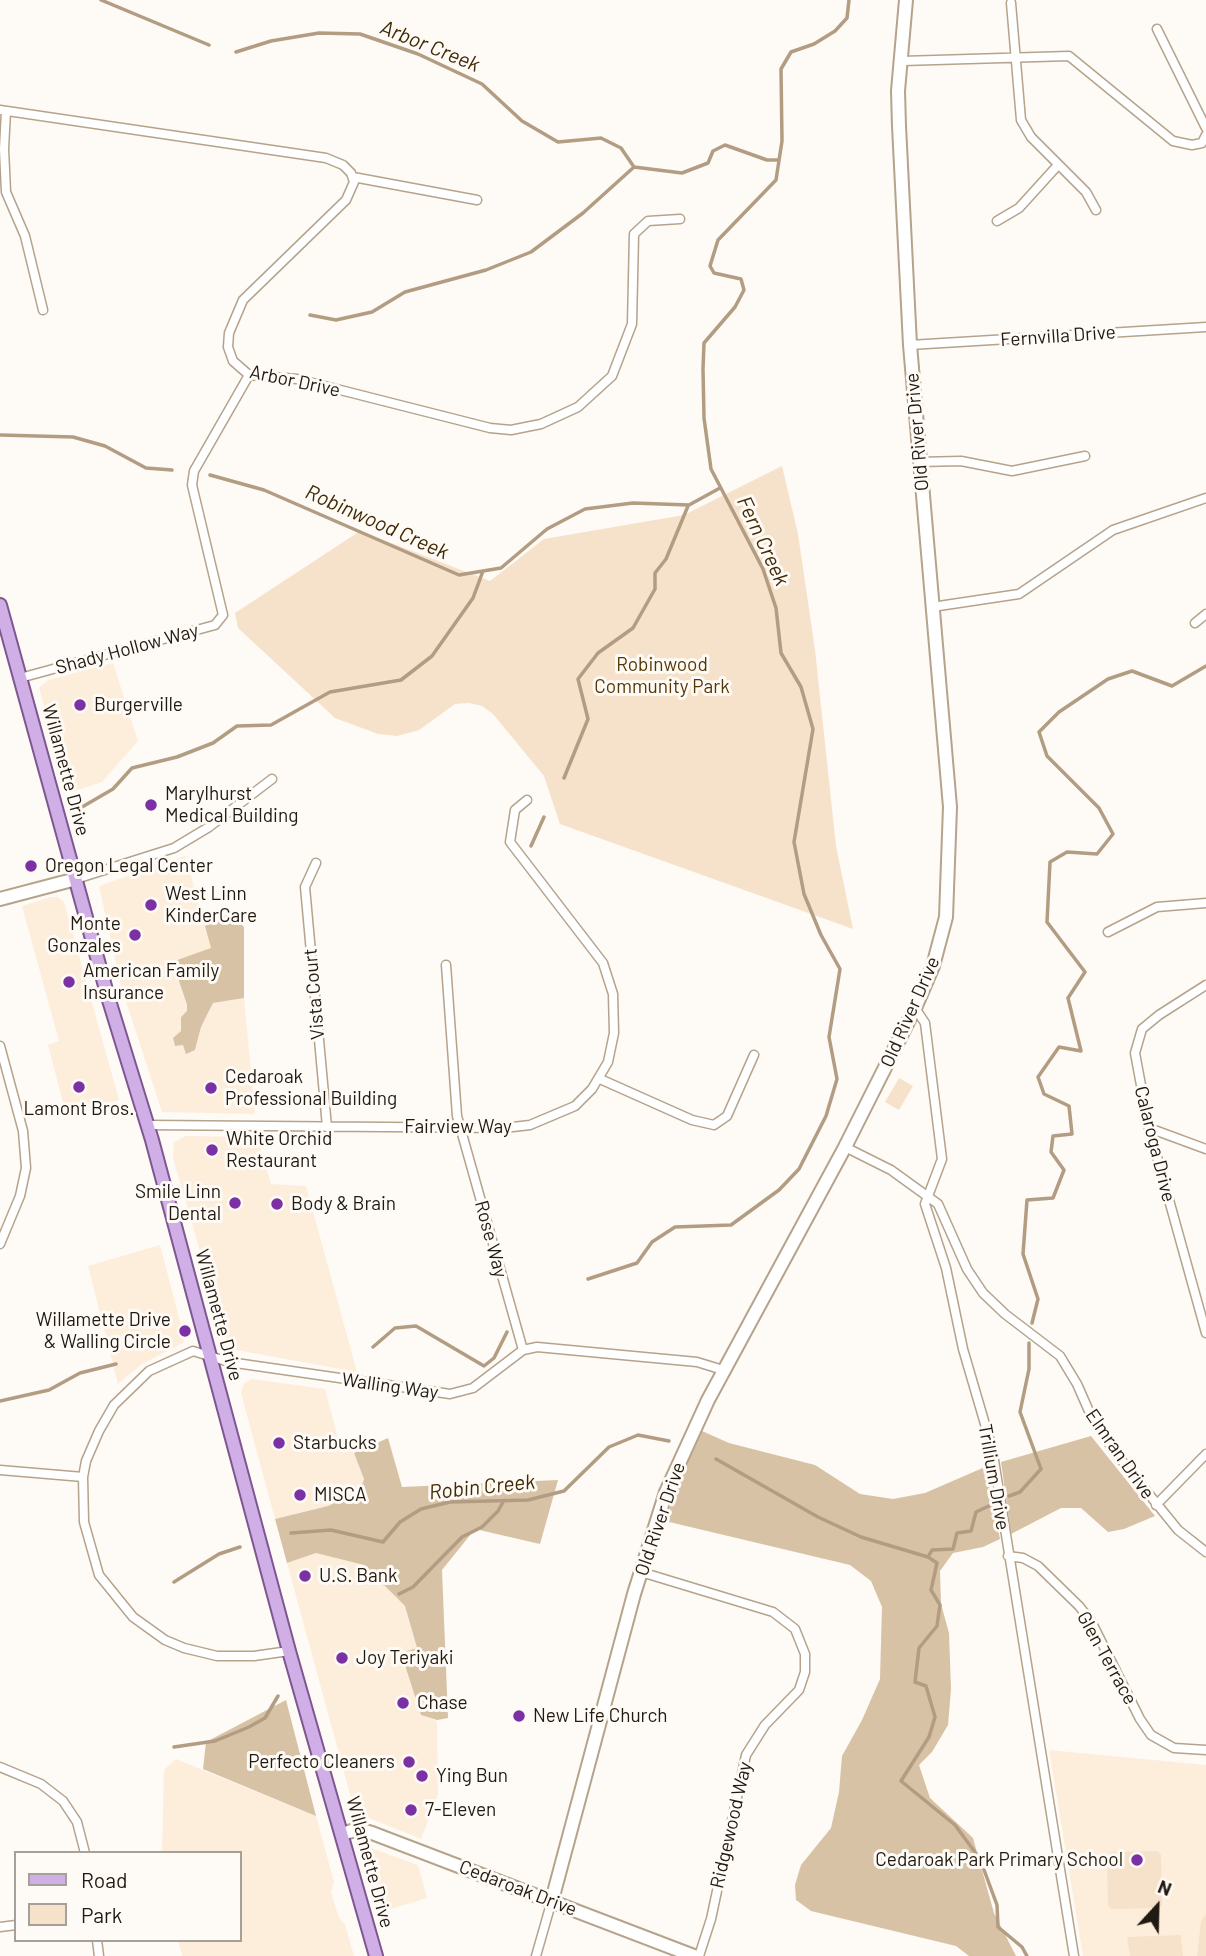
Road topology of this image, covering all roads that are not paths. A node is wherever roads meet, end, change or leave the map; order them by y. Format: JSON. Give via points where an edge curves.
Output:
{"nodes":[{"id":1,"x":905,"y":0,"type":"edge"},
{"id":2,"x":1011,"y":3,"type":"dead end"},
{"id":3,"x":1157,"y":29,"type":"dead end"},
{"id":4,"x":1014,"y":57,"type":"junction"},
{"id":5,"x":902,"y":61,"type":"junction"},
{"id":6,"x":3,"y":110,"type":"edge"},
{"id":7,"x":1206,"y":128,"type":"edge"},
{"id":8,"x":1206,"y":137,"type":"edge"},
{"id":9,"x":1058,"y":166,"type":"junction"},
{"id":10,"x":353,"y":177,"type":"junction"},
{"id":11,"x":477,"y":200,"type":"dead end"},
{"id":12,"x":1096,"y":209,"type":"dead end"},
{"id":13,"x":680,"y":219,"type":"dead end"},
{"id":14,"x":998,"y":221,"type":"dead end"},
{"id":15,"x":43,"y":310,"type":"dead end"},
{"id":16,"x":1206,"y":327,"type":"edge"},
{"id":17,"x":910,"y":345,"type":"junction"},
{"id":18,"x":249,"y":375,"type":"junction"},
{"id":19,"x":1085,"y":456,"type":"dead end"},
{"id":20,"x":919,"y":461,"type":"junction"},
{"id":21,"x":1206,"y":499,"type":"edge"},
{"id":22,"x":0,"y":605,"type":"edge"},
{"id":23,"x":932,"y":607,"type":"junction"},
{"id":24,"x":1206,"y":614,"type":"edge"},
{"id":25,"x":1195,"y":623,"type":"dead end"},
{"id":26,"x":20,"y":678,"type":"junction"},
{"id":27,"x":272,"y":779,"type":"dead end"},
{"id":28,"x":527,"y":800,"type":"dead end"},
{"id":29,"x":316,"y":863,"type":"dead end"},
{"id":30,"x":76,"y":879,"type":"junction"},
{"id":31,"x":0,"y":900,"type":"edge"},
{"id":32,"x":1206,"y":903,"type":"edge"},
{"id":33,"x":1108,"y":932,"type":"dead end"},
{"id":34,"x":446,"y":965,"type":"dead end"},
{"id":35,"x":1206,"y":985,"type":"edge"},
{"id":36,"x":915,"y":1008,"type":"junction"},
{"id":37,"x":0,"y":1046,"type":"edge"},
{"id":38,"x":754,"y":1055,"type":"dead end"},
{"id":39,"x":600,"y":1079,"type":"junction"},
{"id":40,"x":147,"y":1125,"type":"junction"},
{"id":41,"x":327,"y":1127,"type":"junction"},
{"id":42,"x":461,"y":1128,"type":"junction"},
{"id":43,"x":1149,"y":1128,"type":"junction"},
{"id":44,"x":845,"y":1147,"type":"junction"},
{"id":45,"x":1206,"y":1149,"type":"edge"},
{"id":46,"x":929,"y":1195,"type":"junction"},
{"id":47,"x":0,"y":1244,"type":"edge"},
{"id":48,"x":1206,"y":1333,"type":"edge"},
{"id":49,"x":523,"y":1350,"type":"junction"},
{"id":50,"x":211,"y":1357,"type":"junction"},
{"id":51,"x":723,"y":1370,"type":"junction"},
{"id":52,"x":1206,"y":1454,"type":"edge"},
{"id":53,"x":0,"y":1469,"type":"edge"},
{"id":54,"x":83,"y":1476,"type":"junction"},
{"id":55,"x":1156,"y":1505,"type":"junction"},
{"id":56,"x":1206,"y":1552,"type":"edge"},
{"id":57,"x":1008,"y":1556,"type":"junction"},
{"id":58,"x":641,"y":1572,"type":"junction"},
{"id":59,"x":289,"y":1651,"type":"junction"},
{"id":60,"x":1206,"y":1750,"type":"edge"},
{"id":61,"x":0,"y":1767,"type":"edge"},
{"id":62,"x":342,"y":1834,"type":"junction"},
{"id":63,"x":84,"y":1851,"type":"edge"},
{"id":64,"x":552,"y":1900,"type":"junction"},
{"id":65,"x":376,"y":1956,"type":"edge"},
{"id":66,"x":537,"y":1956,"type":"edge"},
{"id":67,"x":694,"y":1956,"type":"edge"},
{"id":68,"x":699,"y":1956,"type":"edge"},
{"id":69,"x":1074,"y":1956,"type":"edge"}],
"edges":[{"from":1,"to":5,"type":"street","name":"Old River Drive"},
{"from":2,"to":4,"type":"street"},
{"from":3,"to":7,"type":"street"},
{"from":4,"to":5,"type":"street"},
{"from":4,"to":8,"type":"street","via":[[1069,56],[1173,141],[1192,145]]},
{"from":4,"to":9,"type":"street","via":[[1021,120]]},
{"from":5,"to":17,"type":"street","name":"Old River Drive","via":[[899,115]]},
{"from":6,"to":10,"type":"street","via":[[326,158],[343,165]]},
{"from":6,"to":15,"type":"street","via":[[6,192],[25,236]]},
{"from":9,"to":12,"type":"street","via":[[1086,192]]},
{"from":9,"to":14,"type":"street","via":[[1019,208]]},
{"from":10,"to":11,"type":"street"},
{"from":10,"to":18,"type":"street","name":"Arbor Drive","via":[[346,200],[260,280],[237,312],[228,346],[233,360]]},
{"from":13,"to":18,"type":"street","name":"Arbor Drive","via":[[648,221],[634,234],[632,324],[612,376],[578,407],[541,424],[511,430],[490,428],[297,379]]},
{"from":16,"to":17,"type":"street","name":"Fernvilla Drive"},
{"from":17,"to":20,"type":"street","name":"Old River Drive"},
{"from":18,"to":26,"type":"street","name":"Shady Hollow Way","via":[[194,471],[193,492],[223,615],[215,625]]},
{"from":19,"to":20,"type":"street","via":[[1012,471],[961,461]]},
{"from":20,"to":23,"type":"street","name":"Old River Drive"},
{"from":21,"to":23,"type":"street","via":[[1113,530],[1019,594]]},
{"from":22,"to":26,"type":"main road","name":"Willamette Drive"},
{"from":23,"to":36,"type":"street","name":"Old River Drive","via":[[950,807],[950,869],[940,943]]},
{"from":24,"to":25,"type":"street"},
{"from":26,"to":30,"type":"main road","name":"Willamette Drive"},
{"from":27,"to":30,"type":"street","via":[[177,847]]},
{"from":28,"to":39,"type":"street","name":"Fairview Way","via":[[515,810],[510,842],[603,963],[610,979],[614,1033]]},
{"from":29,"to":41,"type":"street","name":"Vista Court","via":[[305,887]]},
{"from":30,"to":31,"type":"street"},
{"from":30,"to":40,"type":"main road","name":"Willamette Drive"},
{"from":32,"to":33,"type":"street","via":[[1157,908]]},
{"from":34,"to":42,"type":"street","name":"Rose Way"},
{"from":35,"to":43,"type":"street","name":"Calaroga Drive","via":[[1142,1029],[1135,1053]]},
{"from":36,"to":44,"type":"street","name":"Old River Drive"},
{"from":36,"to":46,"type":"street","name":"Trillium Drive","via":[[925,1023],[942,1159]]},
{"from":37,"to":47,"type":"street","via":[[23,1131],[26,1168]]},
{"from":38,"to":39,"type":"street","via":[[727,1116],[714,1125],[692,1120]]},
{"from":39,"to":42,"type":"street","name":"Fairview Way","via":[[576,1106],[554,1118],[512,1128]]},
{"from":40,"to":41,"type":"street","name":"Fairview Way"},
{"from":40,"to":50,"type":"main road","name":"Willamette Drive"},
{"from":41,"to":42,"type":"street","name":"Fairview Way"},
{"from":42,"to":49,"type":"street","name":"Rose Way"},
{"from":43,"to":45,"type":"street"},
{"from":43,"to":48,"type":"street","name":"Calaroga Drive"},
{"from":44,"to":46,"type":"street","name":"Elmran Drive"},
{"from":44,"to":51,"type":"street","name":"Old River Drive"},
{"from":46,"to":55,"type":"street","name":"Elmran Drive","via":[[943,1214],[972,1278],[1004,1314],[1060,1356],[1097,1427]]},
{"from":46,"to":57,"type":"street","name":"Trillium Drive","via":[[925,1204],[992,1448]]},
{"from":49,"to":50,"type":"street","name":"Walling Way","via":[[482,1383],[450,1394]]},
{"from":49,"to":51,"type":"street","via":[[568,1348],[696,1362]]},
{"from":50,"to":54,"type":"street","name":"Walling Way","via":[[193,1351],[176,1357],[130,1386],[99,1431]]},
{"from":50,"to":59,"type":"main road","name":"Willamette Drive"},
{"from":51,"to":58,"type":"street","name":"Old River Drive","via":[[667,1492]]},
{"from":52,"to":55,"type":"street"},
{"from":53,"to":54,"type":"street"},
{"from":54,"to":59,"type":"street","via":[[84,1522],[92,1558],[108,1588],[133,1618],[165,1640],[204,1654],[254,1656]]},
{"from":55,"to":56,"type":"street","name":"Elmran Drive","via":[[1187,1539]]},
{"from":57,"to":60,"type":"street","name":"Glen Terrace","via":[[1038,1566],[1091,1620],[1151,1735],[1174,1748]]},
{"from":57,"to":69,"type":"street","name":"Trillium Drive"},
{"from":58,"to":64,"type":"street","name":"Old River Drive"},
{"from":58,"to":68,"type":"street","name":"Ridgewood Way","via":[[773,1612],[794,1629],[805,1654],[799,1690],[765,1725],[747,1755]]},
{"from":59,"to":62,"type":"main road","name":"Willamette Drive"},
{"from":61,"to":63,"type":"street","via":[[41,1784],[69,1807]]},
{"from":62,"to":64,"type":"street","name":"Cedaroak Drive","via":[[358,1829],[372,1833]]},
{"from":62,"to":65,"type":"main road","name":"Willamette Drive"},
{"from":64,"to":66,"type":"street","name":"Old River Drive"},
{"from":64,"to":67,"type":"street","name":"Cedaroak Drive"}]}
